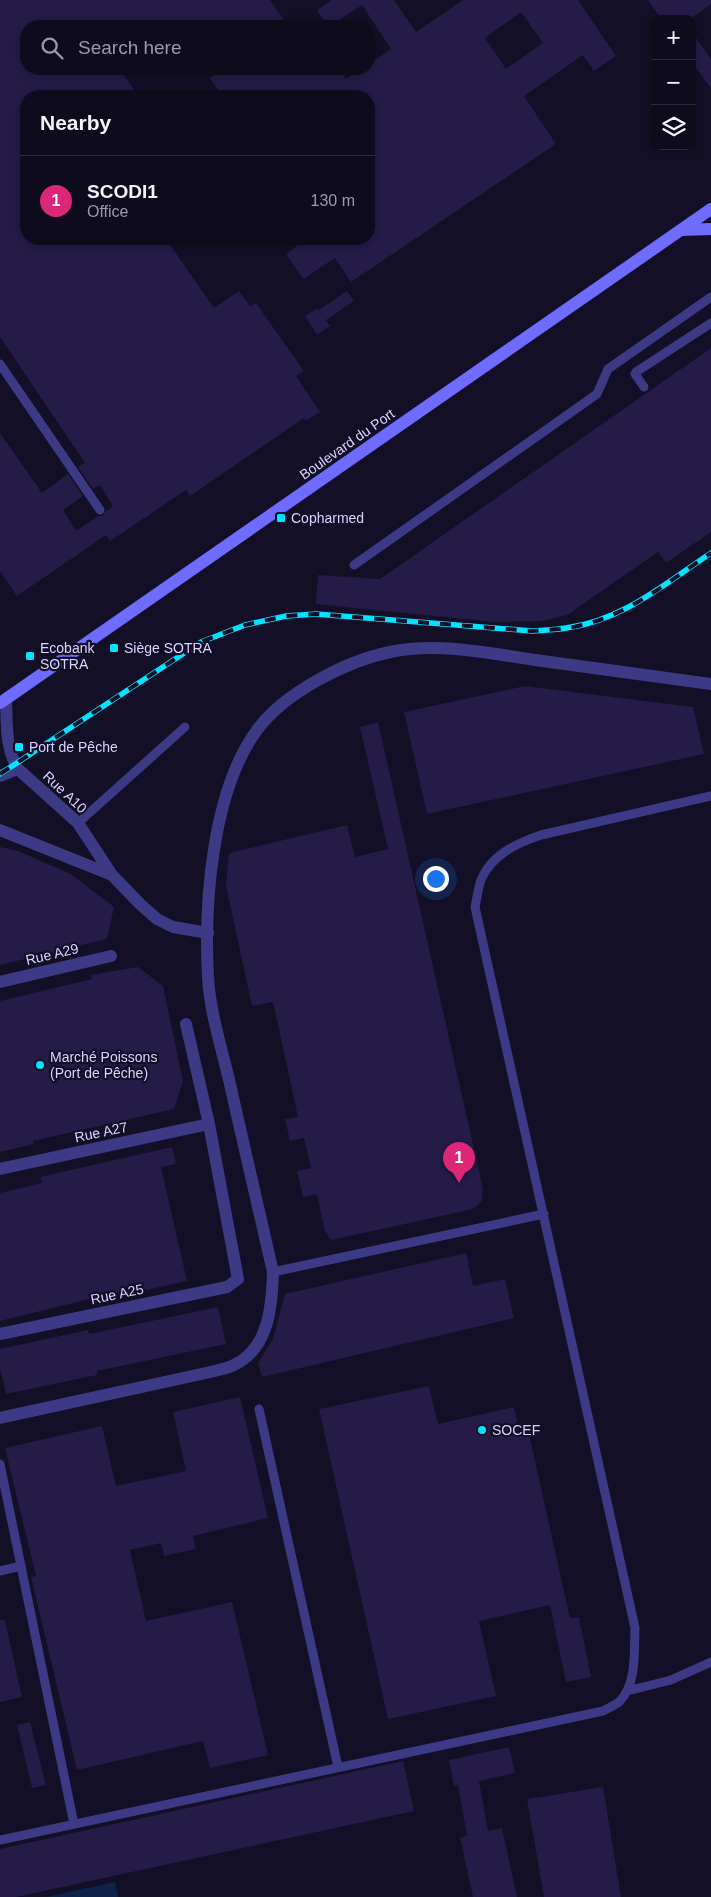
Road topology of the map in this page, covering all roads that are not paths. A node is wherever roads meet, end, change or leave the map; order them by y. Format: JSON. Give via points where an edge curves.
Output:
{"nodes":[{"id":1,"x":711,"y":209,"type":"edge"},
{"id":2,"x":711,"y":229,"type":"edge"},
{"id":3,"x":681,"y":230,"type":"junction"},
{"id":4,"x":711,"y":297,"type":"edge"},
{"id":5,"x":711,"y":323,"type":"edge"},
{"id":6,"x":0,"y":364,"type":"edge"},
{"id":7,"x":644,"y":387,"type":"dead end"},
{"id":8,"x":100,"y":510,"type":"dead end"},
{"id":9,"x":354,"y":565,"type":"dead end"},
{"id":10,"x":711,"y":684,"type":"edge"},
{"id":11,"x":3,"y":701,"type":"edge"},
{"id":12,"x":185,"y":727,"type":"dead end"},
{"id":13,"x":18,"y":768,"type":"junction"},
{"id":14,"x":0,"y":776,"type":"edge"},
{"id":15,"x":711,"y":796,"type":"edge"},
{"id":16,"x":78,"y":823,"type":"junction"},
{"id":17,"x":0,"y":830,"type":"edge"},
{"id":18,"x":112,"y":875,"type":"junction"},
{"id":19,"x":208,"y":933,"type":"junction"},
{"id":20,"x":111,"y":956,"type":"dead end"},
{"id":21,"x":0,"y":982,"type":"edge"},
{"id":22,"x":186,"y":1024,"type":"dead end"},
{"id":23,"x":209,"y":1124,"type":"junction"},
{"id":24,"x":0,"y":1169,"type":"edge"},
{"id":25,"x":544,"y":1214,"type":"junction"},
{"id":26,"x":273,"y":1272,"type":"junction"},
{"id":27,"x":0,"y":1334,"type":"edge"},
{"id":28,"x":259,"y":1409,"type":"dead end"},
{"id":29,"x":0,"y":1418,"type":"edge"},
{"id":30,"x":0,"y":1464,"type":"edge"},
{"id":31,"x":21,"y":1566,"type":"junction"},
{"id":32,"x":0,"y":1571,"type":"edge"},
{"id":33,"x":711,"y":1662,"type":"edge"},
{"id":34,"x":627,"y":1691,"type":"junction"},
{"id":35,"x":338,"y":1767,"type":"junction"},
{"id":36,"x":74,"y":1824,"type":"junction"},
{"id":37,"x":0,"y":1840,"type":"edge"}],
"edges":[{"from":1,"to":3,"type":"main road","name":"Boulevard du Port"},
{"from":2,"to":3,"type":"main road"},
{"from":3,"to":11,"type":"main road","name":"Boulevard du Port"},
{"from":4,"to":9,"type":"lane","via":[[608,369],[597,394]]},
{"from":5,"to":7,"type":"lane","via":[[636,372]]},
{"from":6,"to":8,"type":"lane"},
{"from":10,"to":19,"type":"street","via":[[469,650],[391,652],[352,663],[286,700],[257,729],[238,763],[224,803],[214,849]]},
{"from":11,"to":13,"type":"street","name":"Rue A10","via":[[9,749]]},
{"from":12,"to":16,"type":"lane"},
{"from":13,"to":14,"type":"street"},
{"from":13,"to":16,"type":"street","name":"Rue A10"},
{"from":15,"to":25,"type":"lane","via":[[529,839],[492,862],[481,881],[475,907]]},
{"from":16,"to":18,"type":"street","name":"Rue A10"},
{"from":17,"to":18,"type":"street","name":"Rue A10"},
{"from":18,"to":19,"type":"street","name":"Rue A10","via":[[157,919],[173,927]]},
{"from":19,"to":26,"type":"street","via":[[208,979],[216,1025]]},
{"from":20,"to":21,"type":"street","name":"Rue A29"},
{"from":22,"to":23,"type":"street"},
{"from":23,"to":24,"type":"street","name":"Rue A27"},
{"from":23,"to":27,"type":"street","name":"Rue A25","via":[[238,1279],[227,1287]]},
{"from":25,"to":26,"type":"lane"},
{"from":25,"to":34,"type":"lane","via":[[635,1628],[632,1672]]},
{"from":26,"to":29,"type":"street","via":[[272,1302],[266,1330],[252,1351],[233,1366]]},
{"from":28,"to":35,"type":"lane"},
{"from":30,"to":31,"type":"lane"},
{"from":31,"to":32,"type":"lane"},
{"from":31,"to":36,"type":"lane"},
{"from":33,"to":34,"type":"lane","via":[[671,1680]]},
{"from":34,"to":35,"type":"lane","via":[[619,1702],[603,1711]]},
{"from":35,"to":36,"type":"lane"},
{"from":36,"to":37,"type":"lane"}]}
